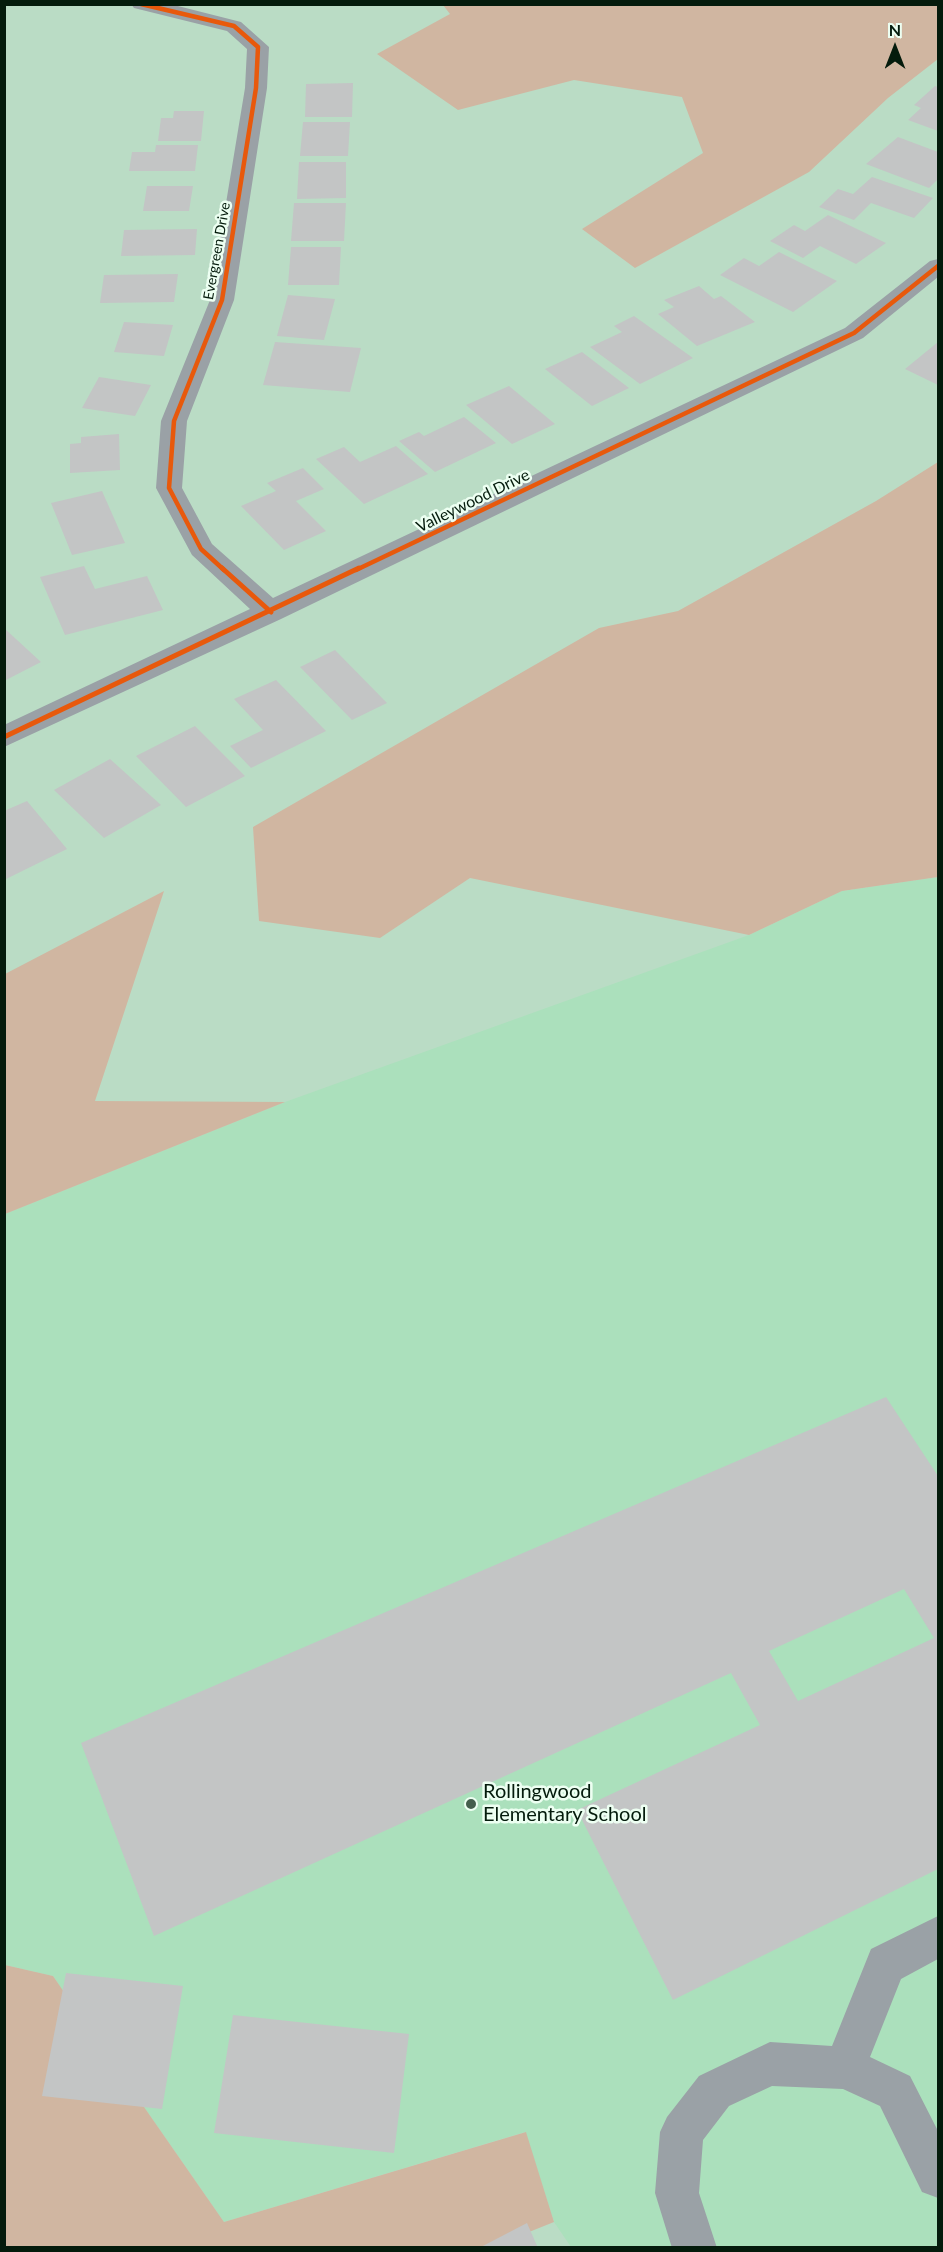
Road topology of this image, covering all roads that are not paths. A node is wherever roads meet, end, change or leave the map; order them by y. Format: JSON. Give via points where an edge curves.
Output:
{"nodes":[{"id":1,"x":141,"y":4,"type":"edge"},
{"id":2,"x":939,"y":266,"type":"edge"},
{"id":3,"x":271,"y":612,"type":"junction"},
{"id":4,"x":4,"y":737,"type":"edge"},
{"id":5,"x":939,"y":1937,"type":"edge"},
{"id":6,"x":844,"y":2068,"type":"junction"},
{"id":7,"x":939,"y":2175,"type":"edge"},
{"id":8,"x":695,"y":2247,"type":"edge"}],
"edges":[{"from":1,"to":3,"type":"street","name":"Evergreen Drive","via":[[234,26],[258,47],[256,88],[222,300],[174,421],[169,488],[201,549]]},
{"from":2,"to":3,"type":"street","name":"Valleywood Drive","via":[[854,333]]},
{"from":3,"to":4,"type":"street","name":"Valleywood Drive"},
{"from":5,"to":6,"type":"street","via":[[886,1964]]},
{"from":6,"to":7,"type":"street","via":[[895,2091]]},
{"from":6,"to":8,"type":"street","via":[[770,2064],[714,2091],[682,2132],[677,2193]]}]}
